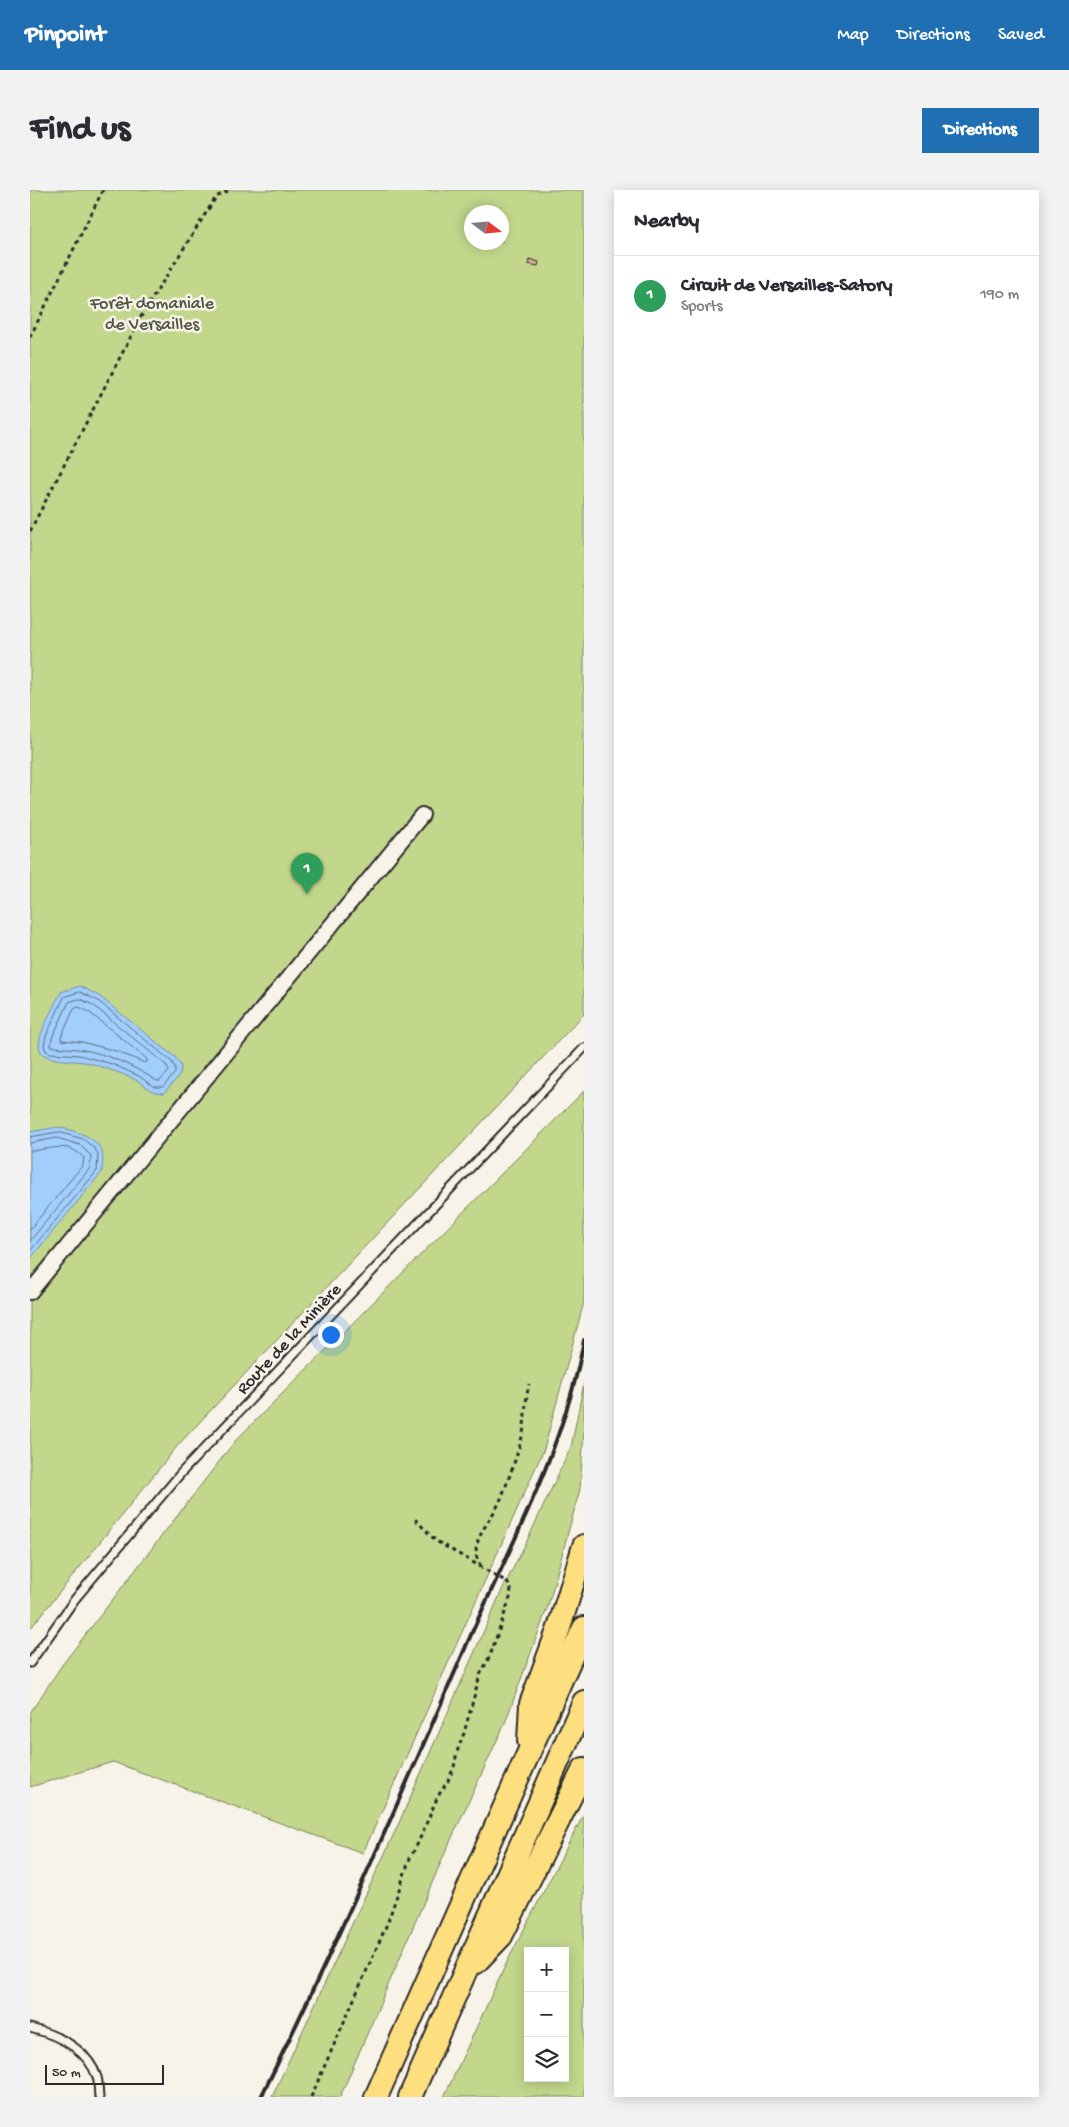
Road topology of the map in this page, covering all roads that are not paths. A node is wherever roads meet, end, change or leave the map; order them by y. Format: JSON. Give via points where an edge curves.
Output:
{"nodes":[{"id":1,"x":422,"y":815,"type":"dead end"},
{"id":2,"x":584,"y":1048,"type":"edge"},
{"id":3,"x":30,"y":1292,"type":"edge"},
{"id":4,"x":584,"y":1546,"type":"edge"},
{"id":5,"x":584,"y":1628,"type":"edge"},
{"id":6,"x":30,"y":1663,"type":"edge"},
{"id":7,"x":584,"y":1702,"type":"edge"},
{"id":8,"x":528,"y":1755,"type":"junction"},
{"id":9,"x":584,"y":1769,"type":"edge"},
{"id":10,"x":465,"y":1973,"type":"junction"},
{"id":11,"x":30,"y":2028,"type":"edge"},
{"id":12,"x":98,"y":2097,"type":"edge"},
{"id":13,"x":376,"y":2097,"type":"edge"},
{"id":14,"x":410,"y":2097,"type":"edge"}],
"edges":[{"from":1,"to":3,"type":"street"},
{"from":2,"to":6,"type":"lane","name":"Route de la Minière","via":[[181,1473],[75,1599]]},
{"from":4,"to":8,"type":"highway","via":[[560,1628],[531,1704]]},
{"from":5,"to":8,"type":"highway"},
{"from":7,"to":10,"type":"highway"},
{"from":8,"to":13,"type":"highway"},
{"from":9,"to":10,"type":"highway","via":[[500,1936]]},
{"from":10,"to":14,"type":"highway"},
{"from":11,"to":12,"type":"lane","via":[[51,2033],[71,2044],[90,2063],[98,2079]]}]}
